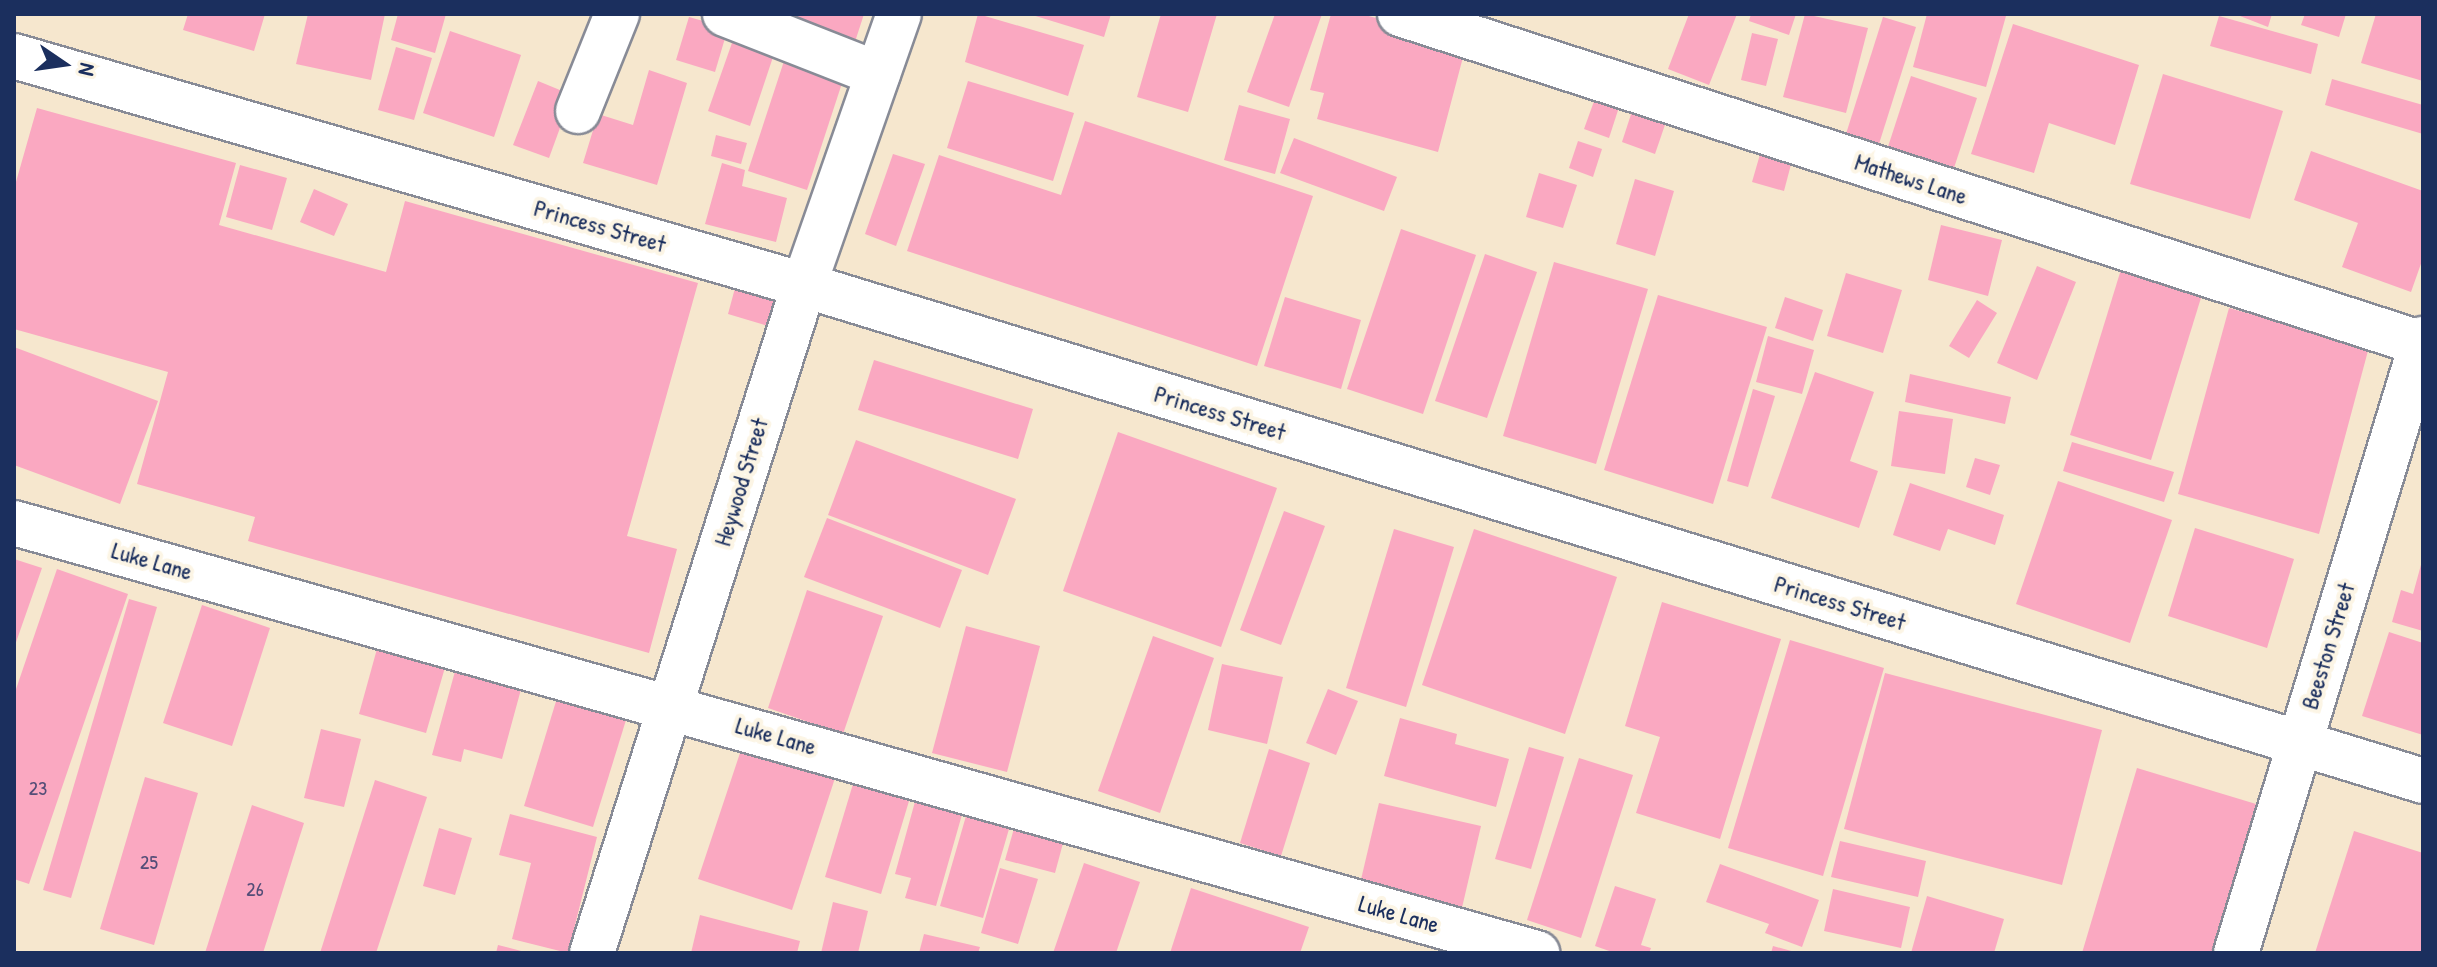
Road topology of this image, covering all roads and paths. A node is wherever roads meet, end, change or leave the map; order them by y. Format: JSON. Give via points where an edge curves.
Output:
{"nodes":[{"id":1,"x":617,"y":14,"type":"edge"},
{"id":2,"x":725,"y":14,"type":"edge"},
{"id":3,"x":899,"y":14,"type":"edge"},
{"id":4,"x":1400,"y":14,"type":"edge"},
{"id":5,"x":14,"y":56,"type":"edge"},
{"id":6,"x":878,"y":74,"type":"junction"},
{"id":7,"x":578,"y":111,"type":"dead end"},
{"id":8,"x":804,"y":285,"type":"junction"},
{"id":9,"x":2423,"y":342,"type":"edge"},
{"id":10,"x":14,"y":523,"type":"edge"},
{"id":11,"x":671,"y":706,"type":"junction"},
{"id":12,"x":2297,"y":744,"type":"junction"},
{"id":13,"x":2423,"y":781,"type":"edge"},
{"id":14,"x":592,"y":953,"type":"edge"},
{"id":15,"x":1537,"y":953,"type":"edge"},
{"id":16,"x":2236,"y":953,"type":"edge"}],
"edges":[{"from":1,"to":7,"type":"street"},
{"from":2,"to":6,"type":"street"},
{"from":3,"to":6,"type":"street","name":"Heywood Street"},
{"from":4,"to":9,"type":"street","name":"Mathews Lane"},
{"from":5,"to":8,"type":"street","name":"Princess Street"},
{"from":6,"to":8,"type":"street","name":"Heywood Street"},
{"from":8,"to":11,"type":"street","name":"Heywood Street"},
{"from":8,"to":12,"type":"street","name":"Princess Street"},
{"from":9,"to":12,"type":"street","name":"Beeston Street"},
{"from":10,"to":11,"type":"street","name":"Luke Lane"},
{"from":11,"to":14,"type":"street","name":"Heywood Street"},
{"from":11,"to":15,"type":"street","name":"Luke Lane"},
{"from":12,"to":13,"type":"street","name":"Princess Street"},
{"from":12,"to":16,"type":"street","name":"Beeston Street"}]}
